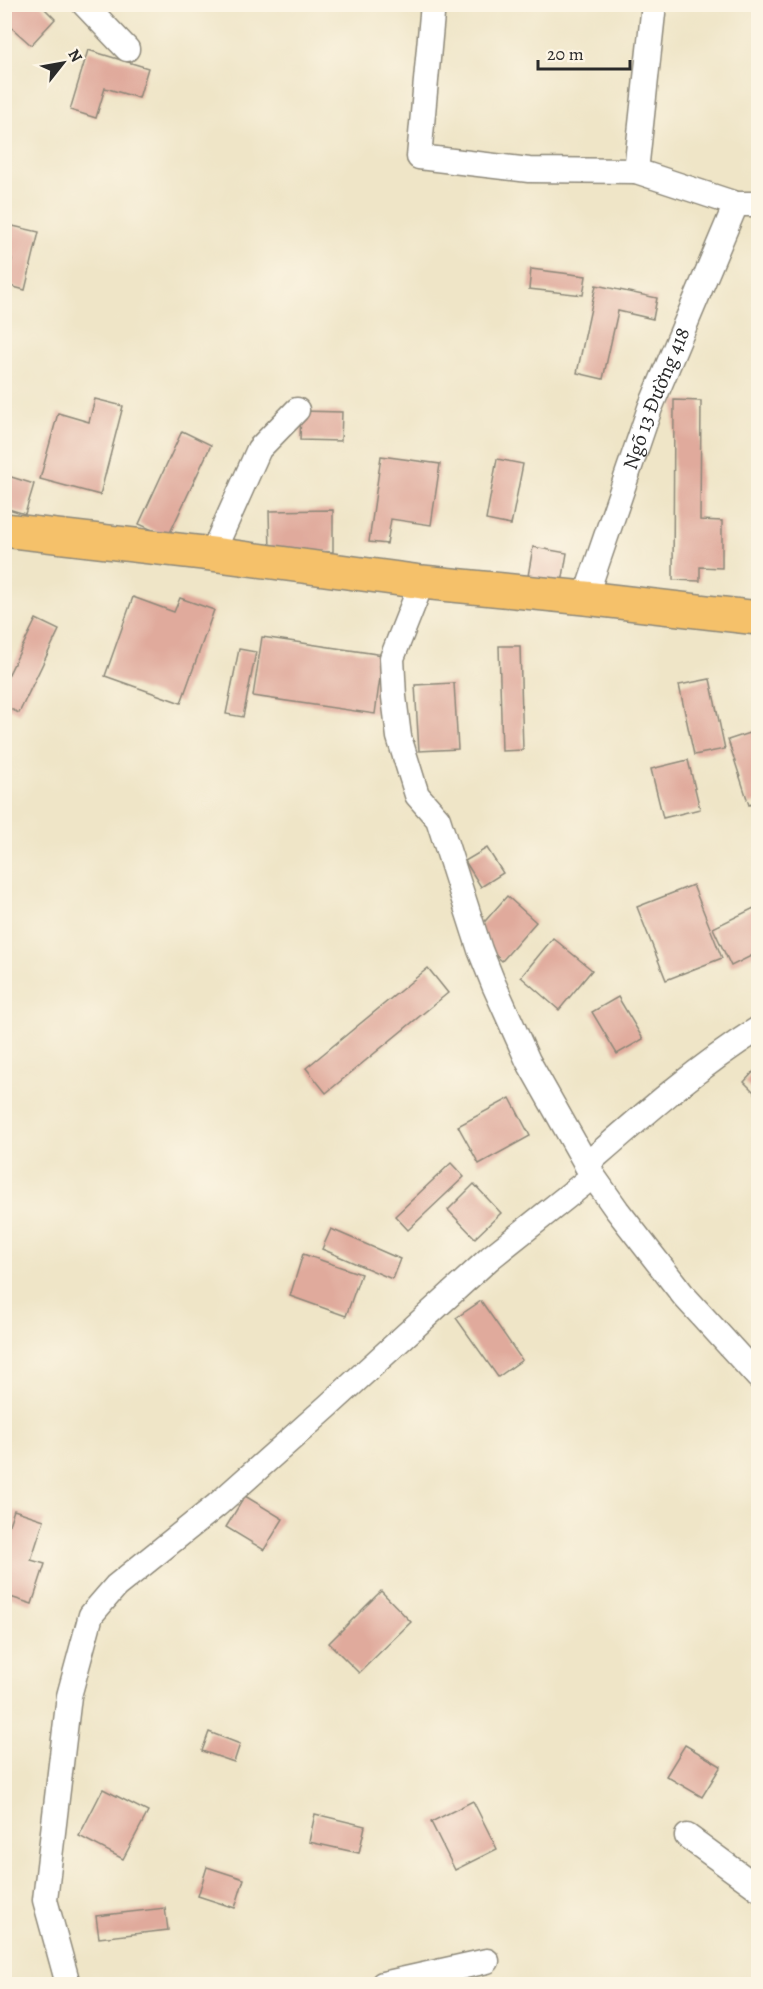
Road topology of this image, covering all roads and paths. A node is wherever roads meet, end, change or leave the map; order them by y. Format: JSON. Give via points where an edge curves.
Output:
{"nodes":[{"id":1,"x":84,"y":4,"type":"edge"},
{"id":2,"x":433,"y":4,"type":"edge"},
{"id":3,"x":654,"y":4,"type":"edge"},
{"id":4,"x":127,"y":49,"type":"dead end"},
{"id":5,"x":636,"y":171,"type":"junction"},
{"id":6,"x":747,"y":204,"type":"edge"},
{"id":7,"x":297,"y":410,"type":"dead end"},
{"id":8,"x":4,"y":530,"type":"edge"},
{"id":9,"x":212,"y":554,"type":"junction"},
{"id":10,"x":422,"y":582,"type":"junction"},
{"id":11,"x":585,"y":598,"type":"junction"},
{"id":12,"x":759,"y":618,"type":"edge"},
{"id":13,"x":759,"y":1029,"type":"edge"},
{"id":14,"x":589,"y":1170,"type":"junction"},
{"id":15,"x":759,"y":1377,"type":"edge"},
{"id":16,"x":687,"y":1836,"type":"dead end"},
{"id":17,"x":759,"y":1888,"type":"edge"},
{"id":18,"x":487,"y":1961,"type":"dead end"},
{"id":19,"x":68,"y":1984,"type":"edge"},
{"id":20,"x":384,"y":1984,"type":"edge"}],
"edges":[{"from":1,"to":4,"type":"street"},
{"from":2,"to":5,"type":"street","name":"Ngõ 13 Đường 418","via":[[419,158],[529,170]]},
{"from":3,"to":5,"type":"street"},
{"from":5,"to":6,"type":"street","name":"Ngõ 13 Đường 418"},
{"from":6,"to":11,"type":"street","name":"Ngõ 13 Đường 418","via":[[650,408]]},
{"from":7,"to":9,"type":"street","via":[[259,449]]},
{"from":8,"to":9,"type":"main road"},
{"from":9,"to":10,"type":"main road"},
{"from":10,"to":11,"type":"main road"},
{"from":10,"to":14,"type":"street","via":[[392,658],[399,737],[417,795],[438,819],[480,950],[506,1012],[528,1061]]},
{"from":11,"to":12,"type":"main road"},
{"from":13,"to":14,"type":"street","via":[[664,1097]]},
{"from":14,"to":15,"type":"street","via":[[684,1296]]},
{"from":14,"to":19,"type":"street","via":[[242,1482],[116,1586],[91,1616],[69,1696],[45,1900]]},
{"from":16,"to":17,"type":"street"},
{"from":18,"to":20,"type":"street"}]}
